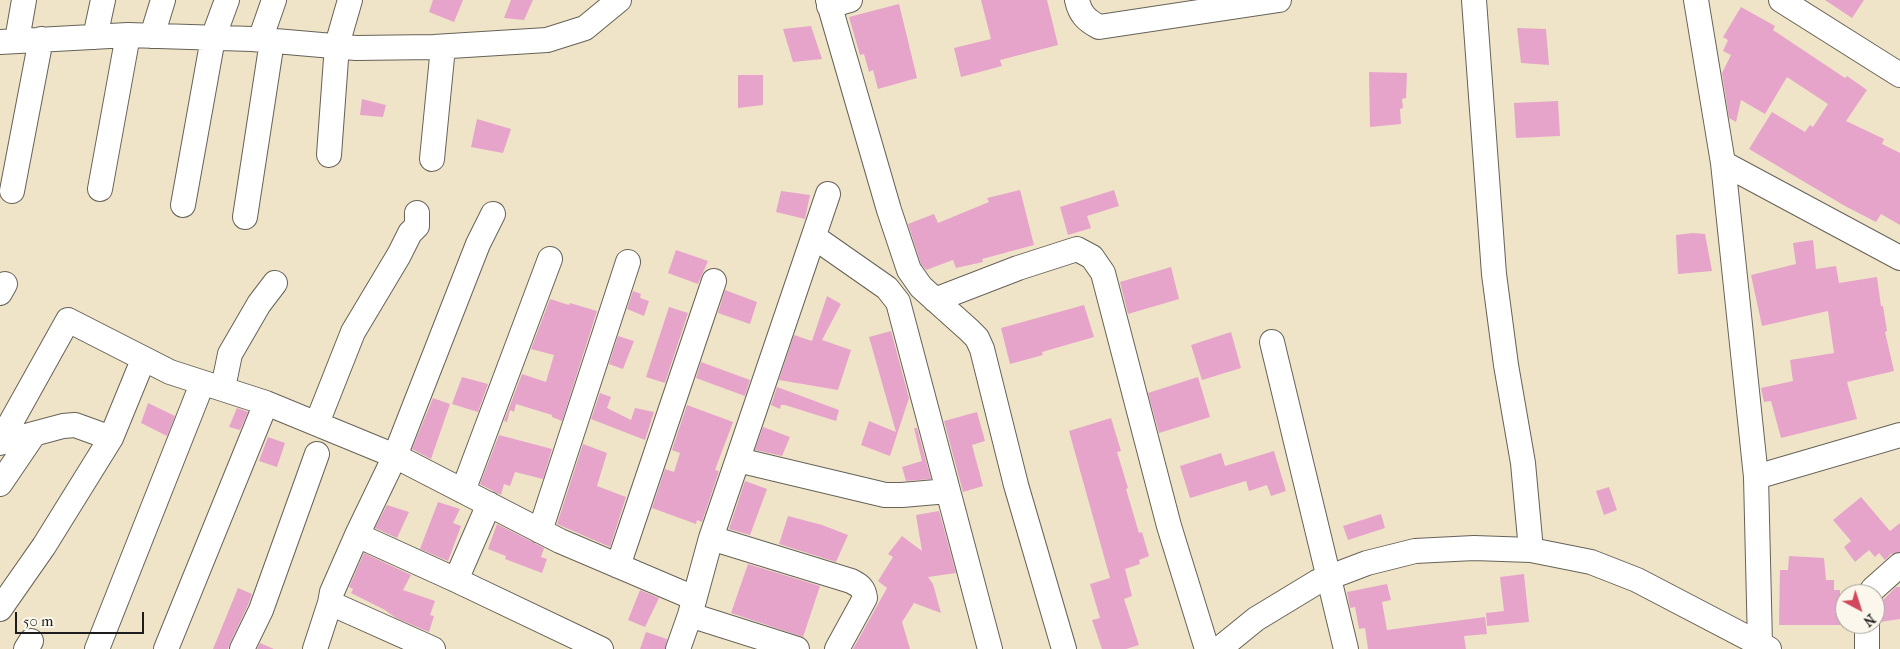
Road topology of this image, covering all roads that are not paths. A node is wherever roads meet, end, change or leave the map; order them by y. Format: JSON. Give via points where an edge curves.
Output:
{"nodes":[{"id":1,"x":24,"y":0,"type":"edge"},
{"id":2,"x":103,"y":0,"type":"edge"},
{"id":3,"x":163,"y":0,"type":"edge"},
{"id":4,"x":227,"y":0,"type":"edge"},
{"id":5,"x":274,"y":0,"type":"edge"},
{"id":6,"x":350,"y":0,"type":"edge"},
{"id":7,"x":619,"y":0,"type":"edge"},
{"id":8,"x":1077,"y":0,"type":"edge"},
{"id":9,"x":1278,"y":0,"type":"edge"},
{"id":10,"x":1474,"y":0,"type":"edge"},
{"id":11,"x":1696,"y":0,"type":"edge"},
{"id":12,"x":1780,"y":0,"type":"edge"},
{"id":13,"x":836,"y":2,"type":"edge"},
{"id":14,"x":1252,"y":2,"type":"edge"},
{"id":15,"x":128,"y":35,"type":"junction"},
{"id":16,"x":95,"y":36,"type":"junction"},
{"id":17,"x":152,"y":36,"type":"junction"},
{"id":18,"x":213,"y":38,"type":"junction"},
{"id":19,"x":42,"y":39,"type":"junction"},
{"id":20,"x":266,"y":40,"type":"junction"},
{"id":21,"x":9,"y":41,"type":"edge"},
{"id":22,"x":337,"y":45,"type":"junction"},
{"id":23,"x":442,"y":47,"type":"junction"},
{"id":24,"x":1900,"y":75,"type":"edge"},
{"id":25,"x":329,"y":155,"type":"dead end"},
{"id":26,"x":432,"y":159,"type":"dead end"},
{"id":27,"x":1723,"y":163,"type":"junction"},
{"id":28,"x":100,"y":189,"type":"dead end"},
{"id":29,"x":12,"y":191,"type":"dead end"},
{"id":30,"x":828,"y":194,"type":"dead end"},
{"id":31,"x":183,"y":205,"type":"dead end"},
{"id":32,"x":417,"y":213,"type":"dead end"},
{"id":33,"x":493,"y":214,"type":"dead end"},
{"id":34,"x":245,"y":217,"type":"dead end"},
{"id":35,"x":814,"y":237,"type":"junction"},
{"id":36,"x":1900,"y":258,"type":"edge"},
{"id":37,"x":550,"y":259,"type":"dead end"},
{"id":38,"x":628,"y":262,"type":"dead end"},
{"id":39,"x":714,"y":281,"type":"dead end"},
{"id":40,"x":275,"y":283,"type":"dead end"},
{"id":41,"x":935,"y":300,"type":"junction"},
{"id":42,"x":1272,"y":342,"type":"dead end"},
{"id":43,"x":143,"y":360,"type":"junction"},
{"id":44,"x":213,"y":386,"type":"junction"},
{"id":45,"x":266,"y":403,"type":"junction"},
{"id":46,"x":317,"y":423,"type":"junction"},
{"id":47,"x":34,"y":434,"type":"junction"},
{"id":48,"x":1900,"y":435,"type":"edge"},
{"id":49,"x":111,"y":438,"type":"junction"},
{"id":50,"x":0,"y":443,"type":"edge"},
{"id":51,"x":317,"y":454,"type":"dead end"},
{"id":52,"x":395,"y":456,"type":"junction"},
{"id":53,"x":738,"y":460,"type":"junction"},
{"id":54,"x":1756,"y":477,"type":"junction"},
{"id":55,"x":0,"y":484,"type":"edge"},
{"id":56,"x":463,"y":491,"type":"junction"},
{"id":57,"x":948,"y":491,"type":"junction"},
{"id":58,"x":489,"y":504,"type":"junction"},
{"id":59,"x":540,"y":530,"type":"junction"},
{"id":60,"x":357,"y":535,"type":"junction"},
{"id":61,"x":711,"y":538,"type":"junction"},
{"id":62,"x":1531,"y":550,"type":"junction"},
{"id":63,"x":1900,"y":565,"type":"edge"},
{"id":64,"x":618,"y":566,"type":"junction"},
{"id":65,"x":1328,"y":578,"type":"junction"},
{"id":66,"x":456,"y":580,"type":"junction"},
{"id":67,"x":1879,"y":584,"type":"edge"},
{"id":68,"x":330,"y":603,"type":"junction"},
{"id":69,"x":692,"y":607,"type":"junction"},
{"id":70,"x":0,"y":609,"type":"edge"},
{"id":71,"x":1867,"y":634,"type":"edge"},
{"id":72,"x":1764,"y":647,"type":"edge"},
{"id":73,"x":97,"y":649,"type":"edge"},
{"id":74,"x":166,"y":649,"type":"edge"},
{"id":75,"x":242,"y":649,"type":"edge"},
{"id":76,"x":315,"y":649,"type":"edge"},
{"id":77,"x":432,"y":649,"type":"edge"},
{"id":78,"x":601,"y":649,"type":"edge"},
{"id":79,"x":678,"y":649,"type":"edge"},
{"id":80,"x":797,"y":649,"type":"edge"},
{"id":81,"x":837,"y":649,"type":"edge"},
{"id":82,"x":990,"y":649,"type":"edge"},
{"id":83,"x":1064,"y":649,"type":"edge"},
{"id":84,"x":1207,"y":649,"type":"edge"},
{"id":85,"x":1218,"y":649,"type":"edge"},
{"id":86,"x":1346,"y":649,"type":"edge"},
{"id":87,"x":1867,"y":649,"type":"edge"}],
"edges":[{"from":1,"to":21,"type":"street"},
{"from":2,"to":16,"type":"street"},
{"from":3,"to":17,"type":"street"},
{"from":4,"to":18,"type":"street"},
{"from":5,"to":20,"type":"street"},
{"from":6,"to":22,"type":"street"},
{"from":7,"to":23,"type":"street","via":[[585,28],[547,40]]},
{"from":8,"to":14,"type":"street","via":[[1080,11],[1089,22],[1099,27]]},
{"from":9,"to":14,"type":"street"},
{"from":10,"to":62,"type":"street","via":[[1494,274],[1524,463]]},
{"from":11,"to":27,"type":"street"},
{"from":12,"to":24,"type":"street"},
{"from":13,"to":41,"type":"street","via":[[889,210],[909,270]]},
{"from":15,"to":16,"type":"street"},
{"from":15,"to":17,"type":"street"},
{"from":15,"to":28,"type":"street"},
{"from":16,"to":19,"type":"street"},
{"from":17,"to":18,"type":"street"},
{"from":18,"to":20,"type":"street"},
{"from":18,"to":31,"type":"street"},
{"from":19,"to":21,"type":"street"},
{"from":19,"to":29,"type":"street"},
{"from":20,"to":22,"type":"street"},
{"from":20,"to":34,"type":"street"},
{"from":22,"to":23,"type":"street","via":[[356,48]]},
{"from":22,"to":25,"type":"street"},
{"from":23,"to":26,"type":"street"},
{"from":27,"to":36,"type":"street"},
{"from":27,"to":54,"type":"street"},
{"from":30,"to":35,"type":"street"},
{"from":32,"to":46,"type":"street","via":[[417,226],[353,332]]},
{"from":33,"to":52,"type":"street","via":[[478,244]]},
{"from":35,"to":53,"type":"street"},
{"from":35,"to":57,"type":"street","via":[[887,288],[898,302]]},
{"from":37,"to":56,"type":"street"},
{"from":38,"to":59,"type":"street"},
{"from":39,"to":64,"type":"street"},
{"from":40,"to":44,"type":"street","via":[[259,304]]},
{"from":41,"to":83,"type":"street","via":[[977,338],[982,349],[1016,485]]},
{"from":41,"to":84,"type":"street","via":[[1077,249],[1092,256],[1104,273],[1169,526]]},
{"from":42,"to":65,"type":"street"},
{"from":43,"to":44,"type":"street"},
{"from":43,"to":49,"type":"street"},
{"from":43,"to":50,"type":"street","via":[[68,320]]},
{"from":44,"to":45,"type":"street"},
{"from":44,"to":73,"type":"street"},
{"from":45,"to":46,"type":"street"},
{"from":45,"to":74,"type":"street"},
{"from":46,"to":52,"type":"street"},
{"from":47,"to":49,"type":"street","via":[[74,425]]},
{"from":47,"to":50,"type":"street"},
{"from":47,"to":55,"type":"street"},
{"from":48,"to":54,"type":"street"},
{"from":49,"to":70,"type":"street","via":[[44,546]]},
{"from":51,"to":75,"type":"street","via":[[261,610]]},
{"from":52,"to":56,"type":"street"},
{"from":52,"to":60,"type":"street"},
{"from":53,"to":57,"type":"street","via":[[885,495]]},
{"from":53,"to":61,"type":"street"},
{"from":54,"to":72,"type":"street"},
{"from":56,"to":58,"type":"street"},
{"from":57,"to":82,"type":"street"},
{"from":58,"to":59,"type":"street"},
{"from":58,"to":66,"type":"street"},
{"from":59,"to":64,"type":"street"},
{"from":60,"to":66,"type":"street"},
{"from":60,"to":68,"type":"street"},
{"from":61,"to":69,"type":"street"},
{"from":61,"to":81,"type":"street","via":[[860,586],[865,598]]},
{"from":62,"to":65,"type":"street","via":[[1414,551],[1367,563]]},
{"from":62,"to":72,"type":"street","via":[[1591,562],[1637,580]]},
{"from":63,"to":67,"type":"street"},
{"from":64,"to":69,"type":"street"},
{"from":65,"to":85,"type":"street","via":[[1268,611]]},
{"from":65,"to":86,"type":"street"},
{"from":66,"to":78,"type":"street"},
{"from":68,"to":76,"type":"street"},
{"from":68,"to":77,"type":"street"},
{"from":69,"to":79,"type":"street"},
{"from":69,"to":80,"type":"street"},
{"from":71,"to":87,"type":"street"}]}
